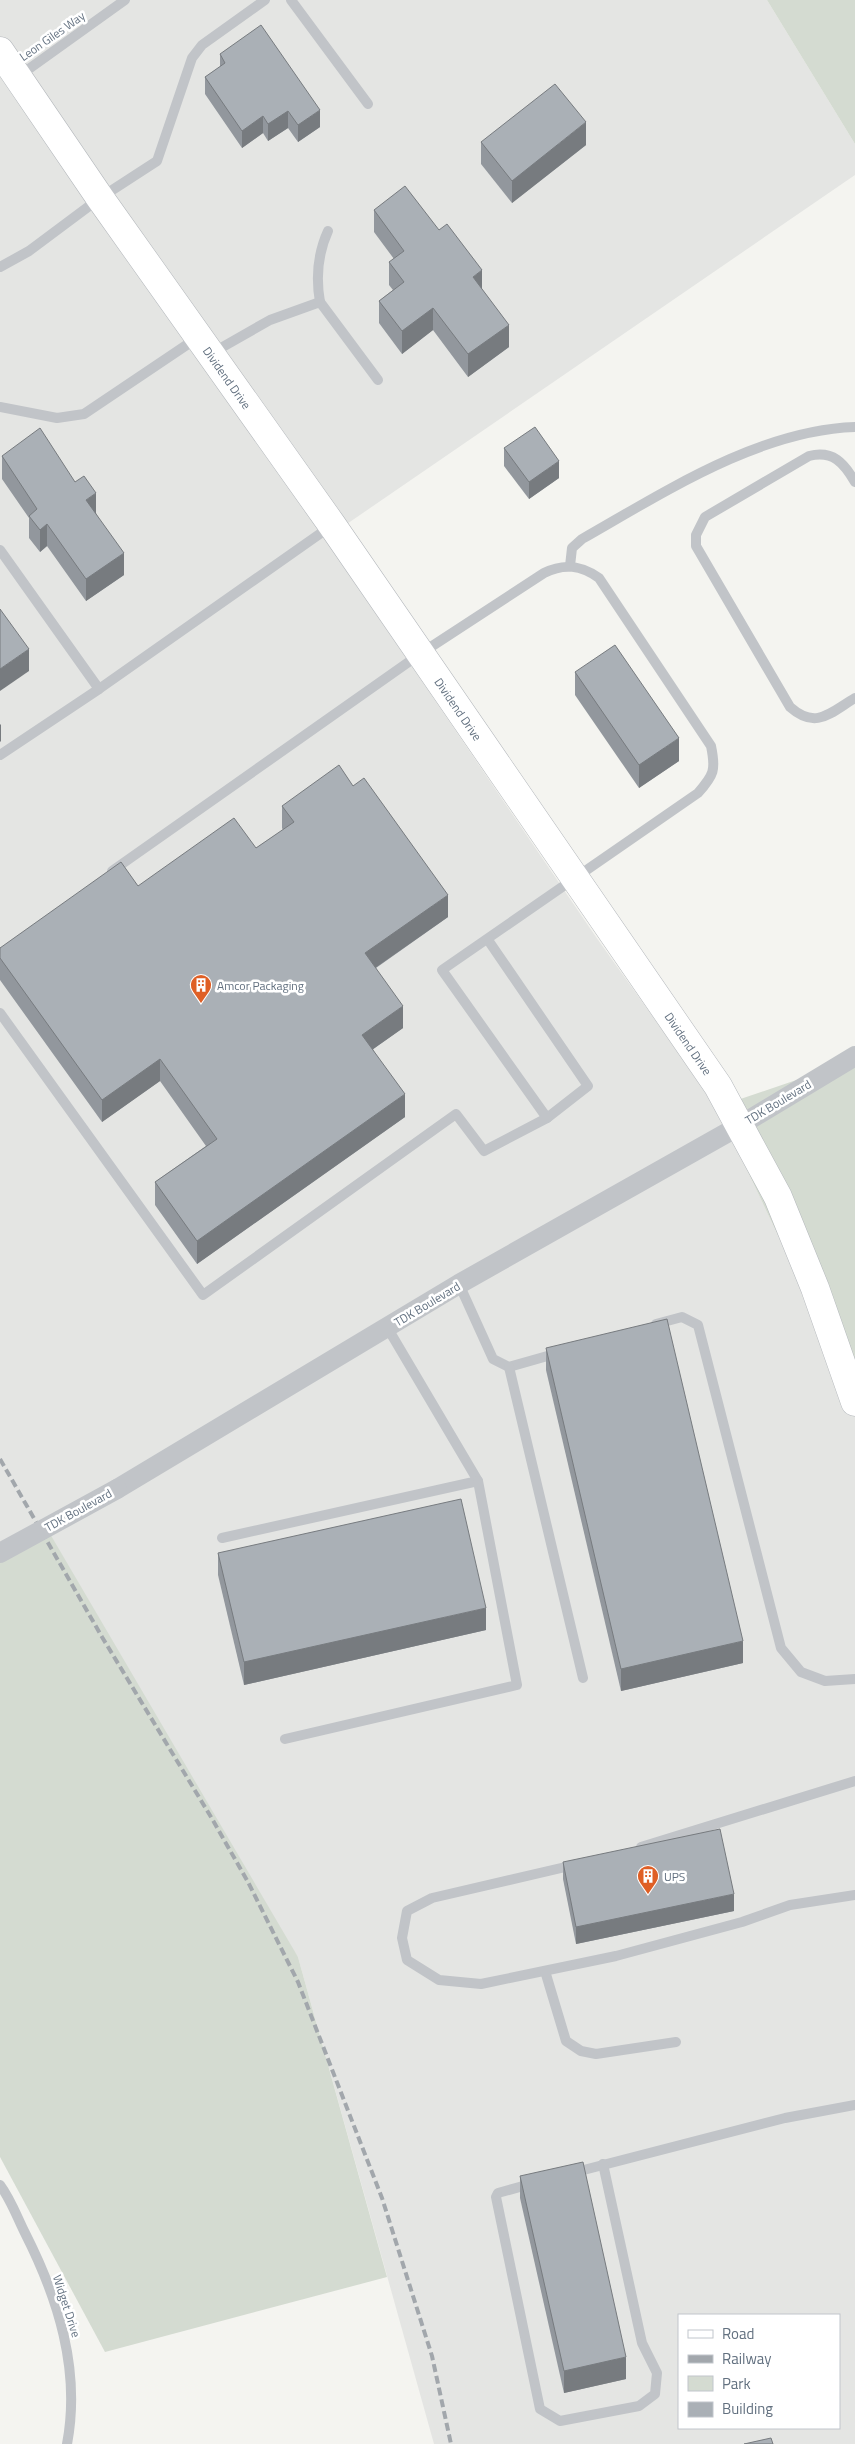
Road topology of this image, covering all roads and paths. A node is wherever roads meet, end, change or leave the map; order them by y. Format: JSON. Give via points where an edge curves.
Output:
{"nodes":[{"id":1,"x":125,"y":0,"type":"edge"},
{"id":2,"x":265,"y":0,"type":"edge"},
{"id":3,"x":291,"y":0,"type":"edge"},
{"id":4,"x":0,"y":50,"type":"edge"},
{"id":5,"x":18,"y":76,"type":"junction"},
{"id":6,"x":368,"y":104,"type":"dead end"},
{"id":7,"x":100,"y":198,"type":"junction"},
{"id":8,"x":328,"y":231,"type":"dead end"},
{"id":9,"x":0,"y":267,"type":"edge"},
{"id":10,"x":320,"y":302,"type":"junction"},
{"id":11,"x":206,"y":345,"type":"junction"},
{"id":12,"x":378,"y":380,"type":"dead end"},
{"id":13,"x":0,"y":407,"type":"edge"},
{"id":14,"x":855,"y":427,"type":"edge"},
{"id":15,"x":855,"y":482,"type":"edge"},
{"id":16,"x":332,"y":525,"type":"junction"},
{"id":17,"x":0,"y":550,"type":"edge"},
{"id":18,"x":570,"y":566,"type":"junction"},
{"id":19,"x":420,"y":654,"type":"junction"},
{"id":20,"x":99,"y":689,"type":"junction"},
{"id":21,"x":855,"y":698,"type":"edge"},
{"id":22,"x":0,"y":755,"type":"edge"},
{"id":23,"x":105,"y":876,"type":"edge"},
{"id":24,"x":574,"y":877,"type":"junction"},
{"id":25,"x":488,"y":940,"type":"junction"},
{"id":26,"x":0,"y":1013,"type":"edge"},
{"id":27,"x":855,"y":1056,"type":"edge"},
{"id":28,"x":547,"y":1118,"type":"junction"},
{"id":29,"x":738,"y":1126,"type":"junction"},
{"id":30,"x":459,"y":1284,"type":"junction"},
{"id":31,"x":388,"y":1327,"type":"junction"},
{"id":32,"x":646,"y":1327,"type":"edge"},
{"id":33,"x":564,"y":1351,"type":"edge"},
{"id":34,"x":509,"y":1367,"type":"junction"},
{"id":35,"x":855,"y":1402,"type":"edge"},
{"id":36,"x":478,"y":1481,"type":"junction"},
{"id":37,"x":222,"y":1538,"type":"dead end"},
{"id":38,"x":0,"y":1553,"type":"edge"},
{"id":39,"x":583,"y":1678,"type":"dead end"},
{"id":40,"x":855,"y":1679,"type":"edge"},
{"id":41,"x":285,"y":1739,"type":"dead end"},
{"id":42,"x":855,"y":1781,"type":"edge"},
{"id":43,"x":633,"y":1849,"type":"edge"},
{"id":44,"x":586,"y":1862,"type":"edge"},
{"id":45,"x":855,"y":1895,"type":"edge"},
{"id":46,"x":545,"y":1971,"type":"junction"},
{"id":47,"x":676,"y":2042,"type":"dead end"},
{"id":48,"x":855,"y":2105,"type":"edge"},
{"id":49,"x":603,"y":2164,"type":"junction"},
{"id":50,"x":565,"y":2175,"type":"edge"},
{"id":51,"x":546,"y":2180,"type":"edge"},
{"id":52,"x":0,"y":2185,"type":"edge"},
{"id":53,"x":68,"y":2444,"type":"edge"}],
"edges":[{"from":1,"to":5,"type":"lane","name":"Leon Giles Way"},
{"from":2,"to":7,"type":"lane","via":[[202,45],[192,58],[157,161]]},
{"from":3,"to":6,"type":"lane"},
{"from":4,"to":5,"type":"street","name":"Dividend Drive"},
{"from":5,"to":7,"type":"street","name":"Dividend Drive"},
{"from":7,"to":9,"type":"lane","via":[[29,251]]},
{"from":7,"to":11,"type":"street","name":"Dividend Drive"},
{"from":8,"to":10,"type":"lane","via":[[319,262]]},
{"from":10,"to":11,"type":"lane"},
{"from":10,"to":12,"type":"lane"},
{"from":11,"to":13,"type":"lane","via":[[84,414],[57,418]]},
{"from":11,"to":16,"type":"street","name":"Dividend Drive"},
{"from":14,"to":18,"type":"lane","via":[[834,427],[784,439],[663,493],[582,539],[572,548]]},
{"from":15,"to":21,"type":"lane","via":[[843,462],[830,456],[809,456],[705,517],[696,535],[696,546],[790,707],[802,718],[817,720]]},
{"from":16,"to":19,"type":"street","name":"Dividend Drive"},
{"from":16,"to":20,"type":"lane"},
{"from":17,"to":20,"type":"lane"},
{"from":18,"to":19,"type":"lane","via":[[557,566],[544,573]]},
{"from":18,"to":24,"type":"lane","via":[[589,571],[599,578],[711,746],[715,764],[714,772],[698,793]]},
{"from":19,"to":23,"type":"lane"},
{"from":19,"to":24,"type":"street","name":"Dividend Drive"},
{"from":20,"to":22,"type":"lane"},
{"from":24,"to":25,"type":"lane"},
{"from":24,"to":29,"type":"street","name":"Dividend Drive","via":[[680,1028],[718,1086]]},
{"from":25,"to":28,"type":"lane","via":[[588,1086]]},
{"from":25,"to":28,"type":"lane","via":[[442,970]]},
{"from":26,"to":28,"type":"lane","via":[[203,1295],[456,1114],[484,1151]]},
{"from":27,"to":29,"type":"street","name":"TDK Boulevard"},
{"from":29,"to":30,"type":"street","name":"TDK Boulevard"},
{"from":29,"to":35,"type":"street","name":"Dividend Drive","via":[[778,1197],[815,1288]]},
{"from":30,"to":31,"type":"street","name":"TDK Boulevard"},
{"from":30,"to":34,"type":"lane","via":[[493,1359]]},
{"from":31,"to":36,"type":"lane"},
{"from":31,"to":38,"type":"street","name":"TDK Boulevard","bridge":true,"via":[[116,1489]]},
{"from":32,"to":40,"type":"lane","via":[[682,1317],[698,1325],[781,1648],[801,1672],[825,1681]]},
{"from":33,"to":34,"type":"lane"},
{"from":34,"to":39,"type":"lane"},
{"from":36,"to":37,"type":"lane"},
{"from":36,"to":41,"type":"lane","via":[[517,1685]]},
{"from":42,"to":43,"type":"lane"},
{"from":44,"to":46,"type":"lane","via":[[432,1898],[407,1912],[402,1938],[407,1960],[440,1980],[481,1984]]},
{"from":45,"to":46,"type":"lane","via":[[790,1905],[742,1922],[616,1956]]},
{"from":46,"to":47,"type":"lane","via":[[566,2041],[581,2050],[596,2054]]},
{"from":48,"to":49,"type":"lane","via":[[785,2118]]},
{"from":49,"to":50,"type":"lane"},
{"from":49,"to":51,"type":"lane","via":[[642,2343],[657,2373],[655,2394],[639,2406],[560,2421],[540,2409],[496,2197]]},
{"from":52,"to":53,"type":"lane","name":"Widget Drive","via":[[38,2258],[60,2322],[72,2385]]}]}
